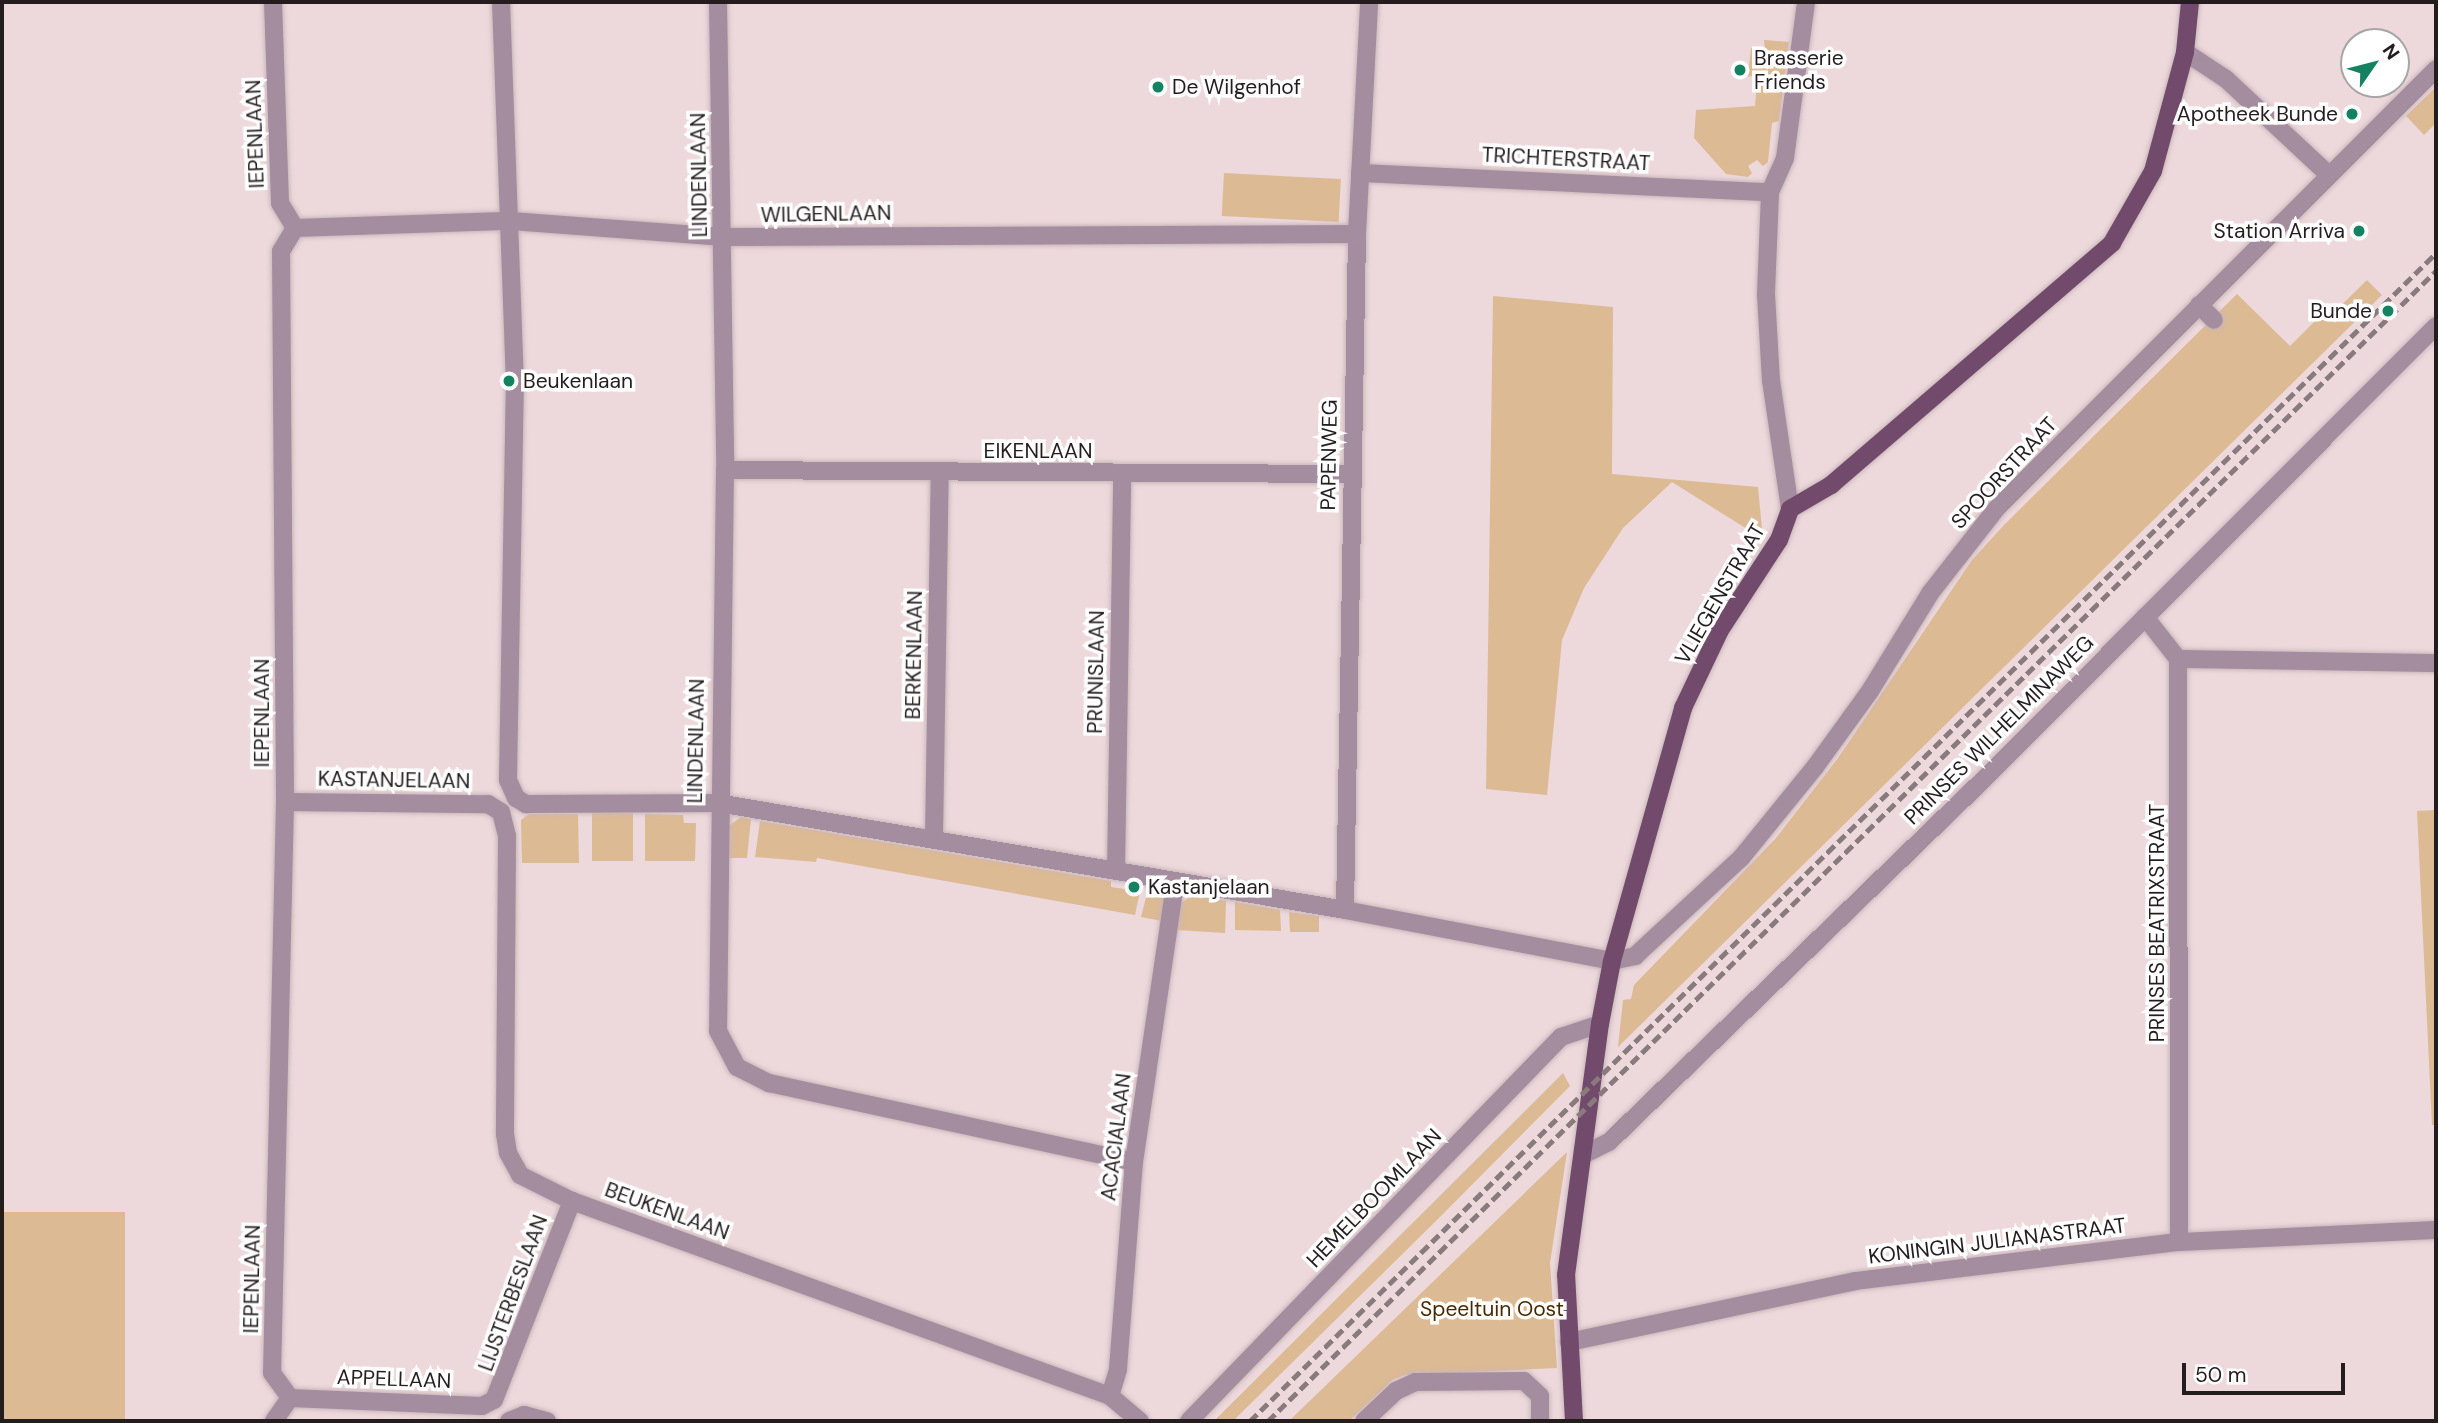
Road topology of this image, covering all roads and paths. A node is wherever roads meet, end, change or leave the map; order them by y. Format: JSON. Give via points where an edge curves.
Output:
{"nodes":[{"id":1,"x":273,"y":2,"type":"edge"},
{"id":2,"x":501,"y":2,"type":"edge"},
{"id":3,"x":718,"y":2,"type":"edge"},
{"id":4,"x":1369,"y":2,"type":"edge"},
{"id":5,"x":1806,"y":2,"type":"edge"},
{"id":6,"x":2190,"y":2,"type":"edge"},
{"id":7,"x":2185,"y":52,"type":"junction"},
{"id":8,"x":2436,"y":69,"type":"edge"},
{"id":9,"x":1360,"y":173,"type":"junction"},
{"id":10,"x":2329,"y":175,"type":"junction"},
{"id":11,"x":1770,"y":192,"type":"junction"},
{"id":12,"x":511,"y":221,"type":"junction"},
{"id":13,"x":295,"y":228,"type":"junction"},
{"id":14,"x":1357,"y":234,"type":"junction"},
{"id":15,"x":724,"y":237,"type":"junction"},
{"id":16,"x":2199,"y":305,"type":"junction"},
{"id":17,"x":2214,"y":320,"type":"dead end"},
{"id":18,"x":2436,"y":326,"type":"edge"},
{"id":19,"x":724,"y":470,"type":"junction"},
{"id":20,"x":940,"y":474,"type":"junction"},
{"id":21,"x":1122,"y":474,"type":"junction"},
{"id":22,"x":1351,"y":474,"type":"junction"},
{"id":23,"x":1790,"y":509,"type":"junction"},
{"id":24,"x":2145,"y":617,"type":"junction"},
{"id":25,"x":2178,"y":659,"type":"junction"},
{"id":26,"x":2436,"y":663,"type":"edge"},
{"id":27,"x":516,"y":798,"type":"junction"},
{"id":28,"x":285,"y":802,"type":"junction"},
{"id":29,"x":718,"y":803,"type":"junction"},
{"id":30,"x":501,"y":811,"type":"junction"},
{"id":31,"x":934,"y":838,"type":"junction"},
{"id":32,"x":1116,"y":871,"type":"junction"},
{"id":33,"x":1175,"y":883,"type":"junction"},
{"id":34,"x":1345,"y":910,"type":"junction"},
{"id":35,"x":1612,"y":961,"type":"junction"},
{"id":36,"x":1600,"y":1024,"type":"junction"},
{"id":37,"x":1585,"y":1154,"type":"junction"},
{"id":38,"x":1134,"y":1162,"type":"junction"},
{"id":39,"x":572,"y":1201,"type":"junction"},
{"id":40,"x":2436,"y":1230,"type":"edge"},
{"id":41,"x":2179,"y":1242,"type":"junction"},
{"id":42,"x":1569,"y":1342,"type":"junction"},
{"id":43,"x":1110,"y":1396,"type":"junction"},
{"id":44,"x":290,"y":1398,"type":"junction"},
{"id":45,"x":494,"y":1400,"type":"junction"},
{"id":46,"x":274,"y":1421,"type":"edge"},
{"id":47,"x":509,"y":1421,"type":"edge"},
{"id":48,"x":547,"y":1421,"type":"edge"},
{"id":49,"x":1140,"y":1421,"type":"edge"},
{"id":50,"x":1189,"y":1421,"type":"edge"},
{"id":51,"x":1364,"y":1421,"type":"edge"},
{"id":52,"x":1540,"y":1421,"type":"edge"},
{"id":53,"x":1574,"y":1421,"type":"edge"}],
"edges":[{"from":1,"to":13,"type":"street","name":"IEPENLAAN","via":[[280,203]]},
{"from":2,"to":12,"type":"street"},
{"from":3,"to":15,"type":"street","name":"LINDENLAAN"},
{"from":4,"to":9,"type":"street","name":"PAPENWEG"},
{"from":5,"to":11,"type":"street","via":[[1784,158]]},
{"from":6,"to":7,"type":"main road","name":"VLIEGENSTRAAT"},
{"from":7,"to":10,"type":"street","via":[[2218,73]]},
{"from":7,"to":23,"type":"main road","name":"VLIEGENSTRAAT","via":[[2153,171],[2112,243],[1831,485]]},
{"from":8,"to":10,"type":"street","name":"SPOORSTRAAT"},
{"from":9,"to":11,"type":"street","name":"TRICHTERSTRAAT"},
{"from":9,"to":14,"type":"street","name":"PAPENWEG"},
{"from":10,"to":16,"type":"street","name":"SPOORSTRAAT"},
{"from":11,"to":23,"type":"street","via":[[1766,293],[1771,381]]},
{"from":12,"to":13,"type":"street","name":"WILGENLAAN"},
{"from":12,"to":15,"type":"street","name":"WILGENLAAN"},
{"from":12,"to":27,"type":"street","via":[[515,377],[508,780]]},
{"from":13,"to":28,"type":"street","name":"IEPENLAAN","via":[[281,251]]},
{"from":14,"to":15,"type":"street","name":"WILGENLAAN"},
{"from":14,"to":22,"type":"street","name":"PAPENWEG"},
{"from":15,"to":19,"type":"street","name":"LINDENLAAN"},
{"from":16,"to":17,"type":"street"},
{"from":16,"to":35,"type":"street","name":"SPOORSTRAAT","via":[[1996,509],[1931,592],[1854,712],[1741,858],[1654,943],[1635,956]]},
{"from":18,"to":24,"type":"street","name":"PRINSES WILHELMINAWEG"},
{"from":19,"to":20,"type":"street","name":"EIKENLAAN"},
{"from":19,"to":29,"type":"street","name":"LINDENLAAN"},
{"from":20,"to":21,"type":"street","name":"EIKENLAAN"},
{"from":20,"to":31,"type":"street","name":"BERKENLAAN"},
{"from":21,"to":22,"type":"street","name":"EIKENLAAN"},
{"from":21,"to":32,"type":"street","name":"PRUNISLAAN"},
{"from":22,"to":34,"type":"street","name":"PAPENWEG"},
{"from":23,"to":35,"type":"main road","name":"VLIEGENSTRAAT","via":[[1779,540],[1720,630],[1683,708]]},
{"from":24,"to":25,"type":"street"},
{"from":24,"to":37,"type":"street","name":"PRINSES WILHELMINAWEG","via":[[1609,1142]]},
{"from":25,"to":26,"type":"street"},
{"from":25,"to":41,"type":"street","name":"PRINSES BEATRIXSTRAAT"},
{"from":27,"to":29,"type":"street","via":[[526,804]]},
{"from":27,"to":30,"type":"street"},
{"from":28,"to":30,"type":"street","name":"KASTANJELAAN","via":[[488,804]]},
{"from":28,"to":44,"type":"street","name":"IEPENLAAN","via":[[272,1373]]},
{"from":29,"to":31,"type":"street"},
{"from":29,"to":38,"type":"street","name":"LINDENLAAN","via":[[718,1031],[737,1067],[769,1083]]},
{"from":30,"to":39,"type":"street","name":"BEUKENLAAN","via":[[507,836],[506,1144],[520,1175]]},
{"from":31,"to":32,"type":"street"},
{"from":32,"to":33,"type":"street"},
{"from":33,"to":34,"type":"street"},
{"from":33,"to":38,"type":"street","name":"ACACIALAAN"},
{"from":34,"to":35,"type":"street"},
{"from":35,"to":36,"type":"main road","name":"VLIEGENSTRAAT"},
{"from":36,"to":37,"type":"main road","name":"VLIEGENSTRAAT"},
{"from":36,"to":50,"type":"street","name":"HEMELBOOMLAAN","via":[[1562,1037]]},
{"from":37,"to":42,"type":"main road","name":"VLIEGENSTRAAT","via":[[1566,1275]]},
{"from":38,"to":43,"type":"street","name":"ACACIALAAN","via":[[1118,1369]]},
{"from":39,"to":43,"type":"street","name":"BEUKENLAAN"},
{"from":39,"to":45,"type":"street","name":"LIJSTERBESLAAN"},
{"from":40,"to":41,"type":"street","name":"KONINGIN JULIANASTRAAT"},
{"from":41,"to":42,"type":"street","name":"KONINGIN JULIANASTRAAT","via":[[1856,1281]]},
{"from":42,"to":53,"type":"main road","name":"VLIEGENSTRAAT"},
{"from":43,"to":49,"type":"street","name":"BEUKENLAAN"},
{"from":44,"to":45,"type":"street","name":"APPELLAAN","via":[[482,1405]]},
{"from":44,"to":46,"type":"street"},
{"from":45,"to":47,"type":"street"},
{"from":47,"to":48,"type":"street","via":[[524,1415]]},
{"from":51,"to":52,"type":"street","via":[[1396,1391],[1415,1382],[1531,1384],[1539,1396]]}]}
